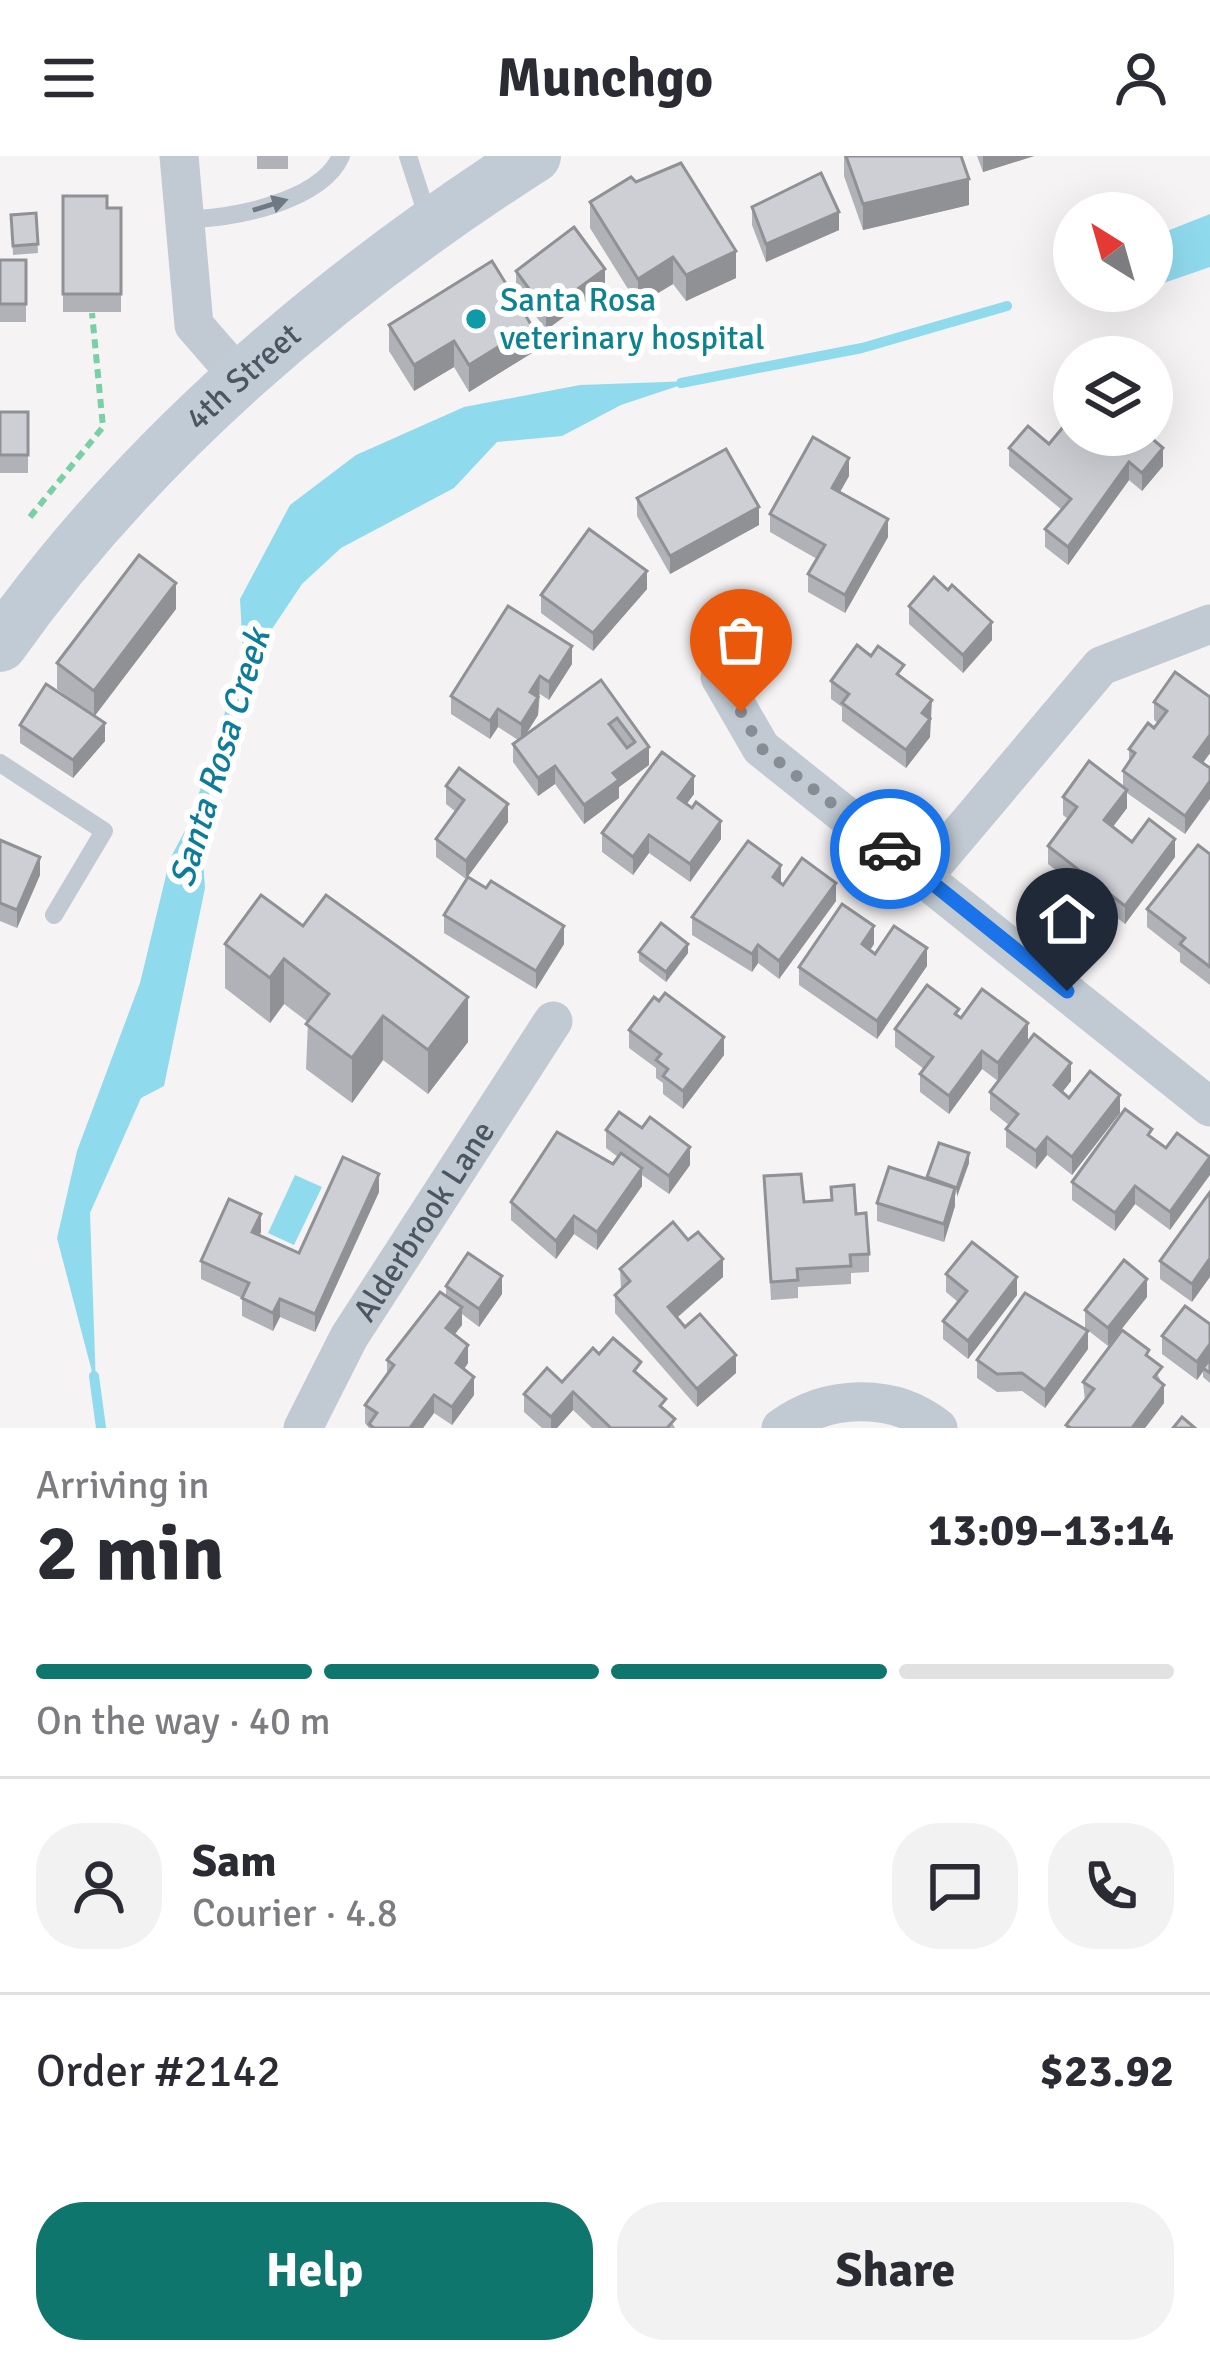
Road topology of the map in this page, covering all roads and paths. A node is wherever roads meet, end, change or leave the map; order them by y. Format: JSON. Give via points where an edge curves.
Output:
{"nodes":[{"id":1,"x":179,"y":156,"type":"edge"},
{"id":2,"x":341,"y":156,"type":"edge"},
{"id":3,"x":408,"y":156,"type":"edge"},
{"id":4,"x":534,"y":156,"type":"edge"},
{"id":5,"x":183,"y":219,"type":"junction"},
{"id":6,"x":429,"y":223,"type":"junction"},
{"id":7,"x":92,"y":313,"type":"edge"},
{"id":8,"x":240,"y":378,"type":"junction"},
{"id":9,"x":30,"y":517,"type":"dead end"},
{"id":10,"x":1210,"y":624,"type":"edge"},
{"id":11,"x":0,"y":645,"type":"edge"},
{"id":12,"x":720,"y":677,"type":"dead end"},
{"id":13,"x":0,"y":764,"type":"edge"},
{"id":14,"x":924,"y":876,"type":"junction"},
{"id":15,"x":54,"y":916,"type":"dead end"},
{"id":16,"x":553,"y":1021,"type":"dead end"},
{"id":17,"x":1210,"y":1106,"type":"edge"},
{"id":18,"x":303,"y":1428,"type":"edge"},
{"id":19,"x":781,"y":1428,"type":"edge"},
{"id":20,"x":938,"y":1428,"type":"edge"}],
"edges":[{"from":1,"to":5,"type":"street"},
{"from":5,"to":2,"type":"lane","one_way":true,"via":[[222,220],[294,197]]},
{"from":3,"to":6,"type":"lane"},
{"from":4,"to":6,"type":"main road","name":"4th Street"},
{"from":5,"to":8,"type":"street","via":[[194,325]]},
{"from":6,"to":8,"type":"main road","name":"4th Street"},
{"from":7,"to":9,"type":"path","via":[[103,428]]},
{"from":8,"to":11,"type":"main road","name":"4th Street","via":[[70,555]]},
{"from":10,"to":14,"type":"street","via":[[1101,666]]},
{"from":12,"to":14,"type":"street","via":[[761,748]]},
{"from":13,"to":15,"type":"lane","via":[[104,831]]},
{"from":14,"to":17,"type":"street"},
{"from":16,"to":18,"type":"street","name":"Alderbrook Lane","via":[[349,1337]]},
{"from":19,"to":20,"type":"street","via":[[808,1408],[870,1400]]}]}
